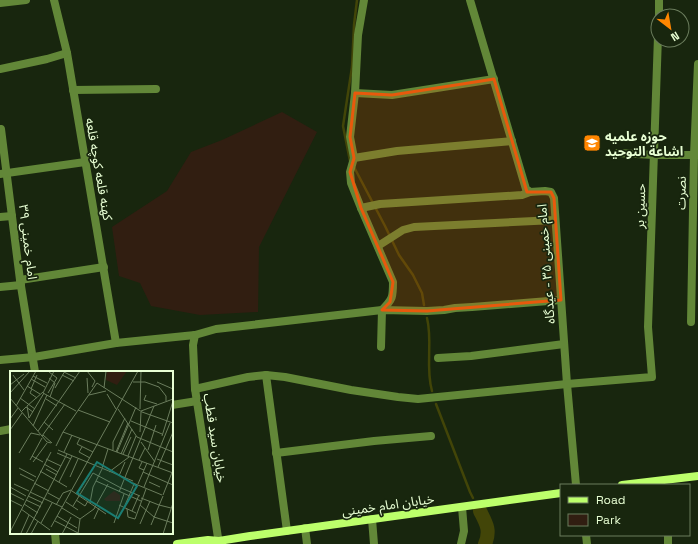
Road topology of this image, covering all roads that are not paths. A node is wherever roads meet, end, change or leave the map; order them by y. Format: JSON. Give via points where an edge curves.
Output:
{"nodes":[{"id":1,"x":26,"y":0,"type":"edge"},
{"id":2,"x":54,"y":0,"type":"edge"},
{"id":3,"x":364,"y":0,"type":"edge"},
{"id":4,"x":470,"y":0,"type":"edge"},
{"id":5,"x":0,"y":3,"type":"edge"},
{"id":6,"x":658,"y":48,"type":"edge"},
{"id":7,"x":67,"y":53,"type":"junction"},
{"id":8,"x":698,"y":64,"type":"edge"},
{"id":9,"x":0,"y":69,"type":"edge"},
{"id":10,"x":494,"y":79,"type":"junction"},
{"id":11,"x":156,"y":89,"type":"dead end"},
{"id":12,"x":73,"y":90,"type":"junction"},
{"id":13,"x":355,"y":93,"type":"junction"},
{"id":14,"x":1,"y":130,"type":"edge"},
{"id":15,"x":512,"y":141,"type":"junction"},
{"id":16,"x":618,"y":153,"type":"dead end"},
{"id":17,"x":654,"y":155,"type":"junction"},
{"id":18,"x":696,"y":155,"type":"edge"},
{"id":19,"x":354,"y":158,"type":"junction"},
{"id":20,"x":85,"y":162,"type":"junction"},
{"id":21,"x":3,"y":174,"type":"edge"},
{"id":22,"x":530,"y":192,"type":"junction"},
{"id":23,"x":361,"y":208,"type":"junction"},
{"id":24,"x":12,"y":216,"type":"junction"},
{"id":25,"x":0,"y":217,"type":"edge"},
{"id":26,"x":555,"y":220,"type":"junction"},
{"id":27,"x":378,"y":246,"type":"junction"},
{"id":28,"x":104,"y":267,"type":"junction"},
{"id":29,"x":20,"y":282,"type":"junction"},
{"id":30,"x":0,"y":287,"type":"edge"},
{"id":31,"x":561,"y":300,"type":"junction"},
{"id":32,"x":382,"y":310,"type":"junction"},
{"id":33,"x":691,"y":322,"type":"dead end"},
{"id":34,"x":195,"y":335,"type":"junction"},
{"id":35,"x":116,"y":343,"type":"junction"},
{"id":36,"x":564,"y":344,"type":"junction"},
{"id":37,"x":381,"y":347,"type":"dead end"},
{"id":38,"x":34,"y":357,"type":"junction"},
{"id":39,"x":438,"y":358,"type":"dead end"},
{"id":40,"x":0,"y":360,"type":"edge"},
{"id":41,"x":35,"y":371,"type":"edge"},
{"id":42,"x":266,"y":375,"type":"junction"},
{"id":43,"x":567,"y":384,"type":"junction"},
{"id":44,"x":195,"y":389,"type":"junction"},
{"id":45,"x":197,"y":401,"type":"junction"},
{"id":46,"x":173,"y":405,"type":"edge"},
{"id":47,"x":10,"y":429,"type":"edge"},
{"id":48,"x":0,"y":431,"type":"edge"},
{"id":49,"x":431,"y":436,"type":"dead end"},
{"id":50,"x":276,"y":453,"type":"junction"},
{"id":51,"x":698,"y":476,"type":"edge"},
{"id":52,"x":666,"y":482,"type":"edge"},
{"id":53,"x":576,"y":484,"type":"edge"},
{"id":54,"x":637,"y":484,"type":"edge"},
{"id":55,"x":560,"y":493,"type":"edge"},
{"id":56,"x":462,"y":507,"type":"junction"},
{"id":57,"x":372,"y":519,"type":"junction"},
{"id":58,"x":305,"y":528,"type":"junction"},
{"id":59,"x":287,"y":531,"type":"junction"},
{"id":60,"x":55,"y":534,"type":"edge"},
{"id":61,"x":217,"y":543,"type":"edge"},
{"id":62,"x":56,"y":544,"type":"edge"},
{"id":63,"x":177,"y":544,"type":"edge"},
{"id":64,"x":307,"y":544,"type":"edge"},
{"id":65,"x":374,"y":544,"type":"edge"},
{"id":66,"x":461,"y":544,"type":"edge"}],
"edges":[{"from":1,"to":5,"type":"street"},
{"from":2,"to":7,"type":"street","name":"کهنه قلعه کوچه قلعه"},
{"from":3,"to":13,"type":"street","via":[[358,35]]},
{"from":4,"to":10,"type":"street","name":"امام خمینی ۳۵ - عیدگاه"},
{"from":6,"to":17,"type":"street","name":"حسین بر"},
{"from":7,"to":9,"type":"street"},
{"from":7,"to":12,"type":"street","name":"کهنه قلعه کوچه قلعه"},
{"from":8,"to":18,"type":"street","name":"نصرت"},
{"from":10,"to":13,"type":"street","via":[[392,95]]},
{"from":10,"to":15,"type":"street","name":"امام خمینی ۳۵ - عیدگاه"},
{"from":11,"to":12,"type":"street"},
{"from":12,"to":20,"type":"street","name":"کهنه قلعه کوچه قلعه"},
{"from":13,"to":19,"type":"street","via":[[350,137]]},
{"from":14,"to":21,"type":"street","name":"امام خمینی ۳۹"},
{"from":15,"to":19,"type":"street","via":[[397,150]]},
{"from":15,"to":22,"type":"street","name":"امام خمینی ۳۵ - عیدگاه","via":[[526,189]]},
{"from":16,"to":17,"type":"street"},
{"from":17,"to":18,"type":"street"},
{"from":17,"to":43,"type":"street","name":"حسین بر","via":[[648,327],[652,377]]},
{"from":18,"to":33,"type":"street","name":"نصرت"},
{"from":19,"to":23,"type":"street","via":[[350,172],[351,183]]},
{"from":20,"to":21,"type":"street"},
{"from":20,"to":28,"type":"street","name":"کهنه قلعه کوچه قلعه"},
{"from":21,"to":24,"type":"street","name":"امام خمینی ۳۹"},
{"from":22,"to":23,"type":"street","via":[[380,204]]},
{"from":22,"to":26,"type":"street","name":"امام خمینی ۳۵ - عیدگاه","via":[[552,192]]},
{"from":23,"to":27,"type":"street"},
{"from":24,"to":25,"type":"street"},
{"from":24,"to":29,"type":"street","name":"امام خمینی ۳۹"},
{"from":26,"to":27,"type":"street","via":[[414,227],[402,230]]},
{"from":26,"to":31,"type":"street","name":"امام خمینی ۳۵ - عیدگاه"},
{"from":27,"to":32,"type":"street","via":[[393,282],[393,295]]},
{"from":28,"to":29,"type":"street"},
{"from":28,"to":35,"type":"street","name":"کهنه قلعه کوچه قلعه"},
{"from":29,"to":30,"type":"street"},
{"from":29,"to":38,"type":"street","name":"امام خمینی ۳۹"},
{"from":31,"to":32,"type":"street","via":[[427,311]]},
{"from":31,"to":36,"type":"street","name":"امام خمینی ۳۵ - عیدگاه"},
{"from":32,"to":34,"type":"street","via":[[216,329]]},
{"from":32,"to":37,"type":"street"},
{"from":34,"to":35,"type":"street"},
{"from":34,"to":44,"type":"street","name":"خیابان سید قطب"},
{"from":35,"to":38,"type":"street"},
{"from":36,"to":39,"type":"street"},
{"from":36,"to":43,"type":"street","name":"امام خمینی ۳۵ - عیدگاه"},
{"from":38,"to":40,"type":"street"},
{"from":38,"to":41,"type":"street","name":"امام خمینی ۳۹"},
{"from":42,"to":43,"type":"street","via":[[418,399]]},
{"from":42,"to":44,"type":"street"},
{"from":42,"to":50,"type":"street"},
{"from":43,"to":53,"type":"street","name":"امام خمینی ۳۵ - عیدگاه"},
{"from":44,"to":45,"type":"street","name":"خیابان سید قطب"},
{"from":45,"to":46,"type":"street"},
{"from":45,"to":61,"type":"street","name":"خیابان سید قطب"},
{"from":47,"to":48,"type":"street"},
{"from":49,"to":50,"type":"street"},
{"from":50,"to":59,"type":"street"},
{"from":51,"to":52,"type":"main road"},
{"from":52,"to":54,"type":"main road"},
{"from":55,"to":56,"type":"main road","name":"خیابان امام خمینی"},
{"from":56,"to":57,"type":"main road","name":"خیابان امام خمینی"},
{"from":56,"to":66,"type":"street","via":[[464,531]]},
{"from":57,"to":58,"type":"main road","name":"خیابان امام خمینی"},
{"from":57,"to":65,"type":"street"},
{"from":58,"to":59,"type":"main road","name":"خیابان امام خمینی"},
{"from":58,"to":64,"type":"street"},
{"from":59,"to":61,"type":"main road","name":"خیابان امام خمینی"},
{"from":60,"to":62,"type":"street"},
{"from":61,"to":63,"type":"main road","name":"خیابان امام خمینی","via":[[208,540]]}]}
